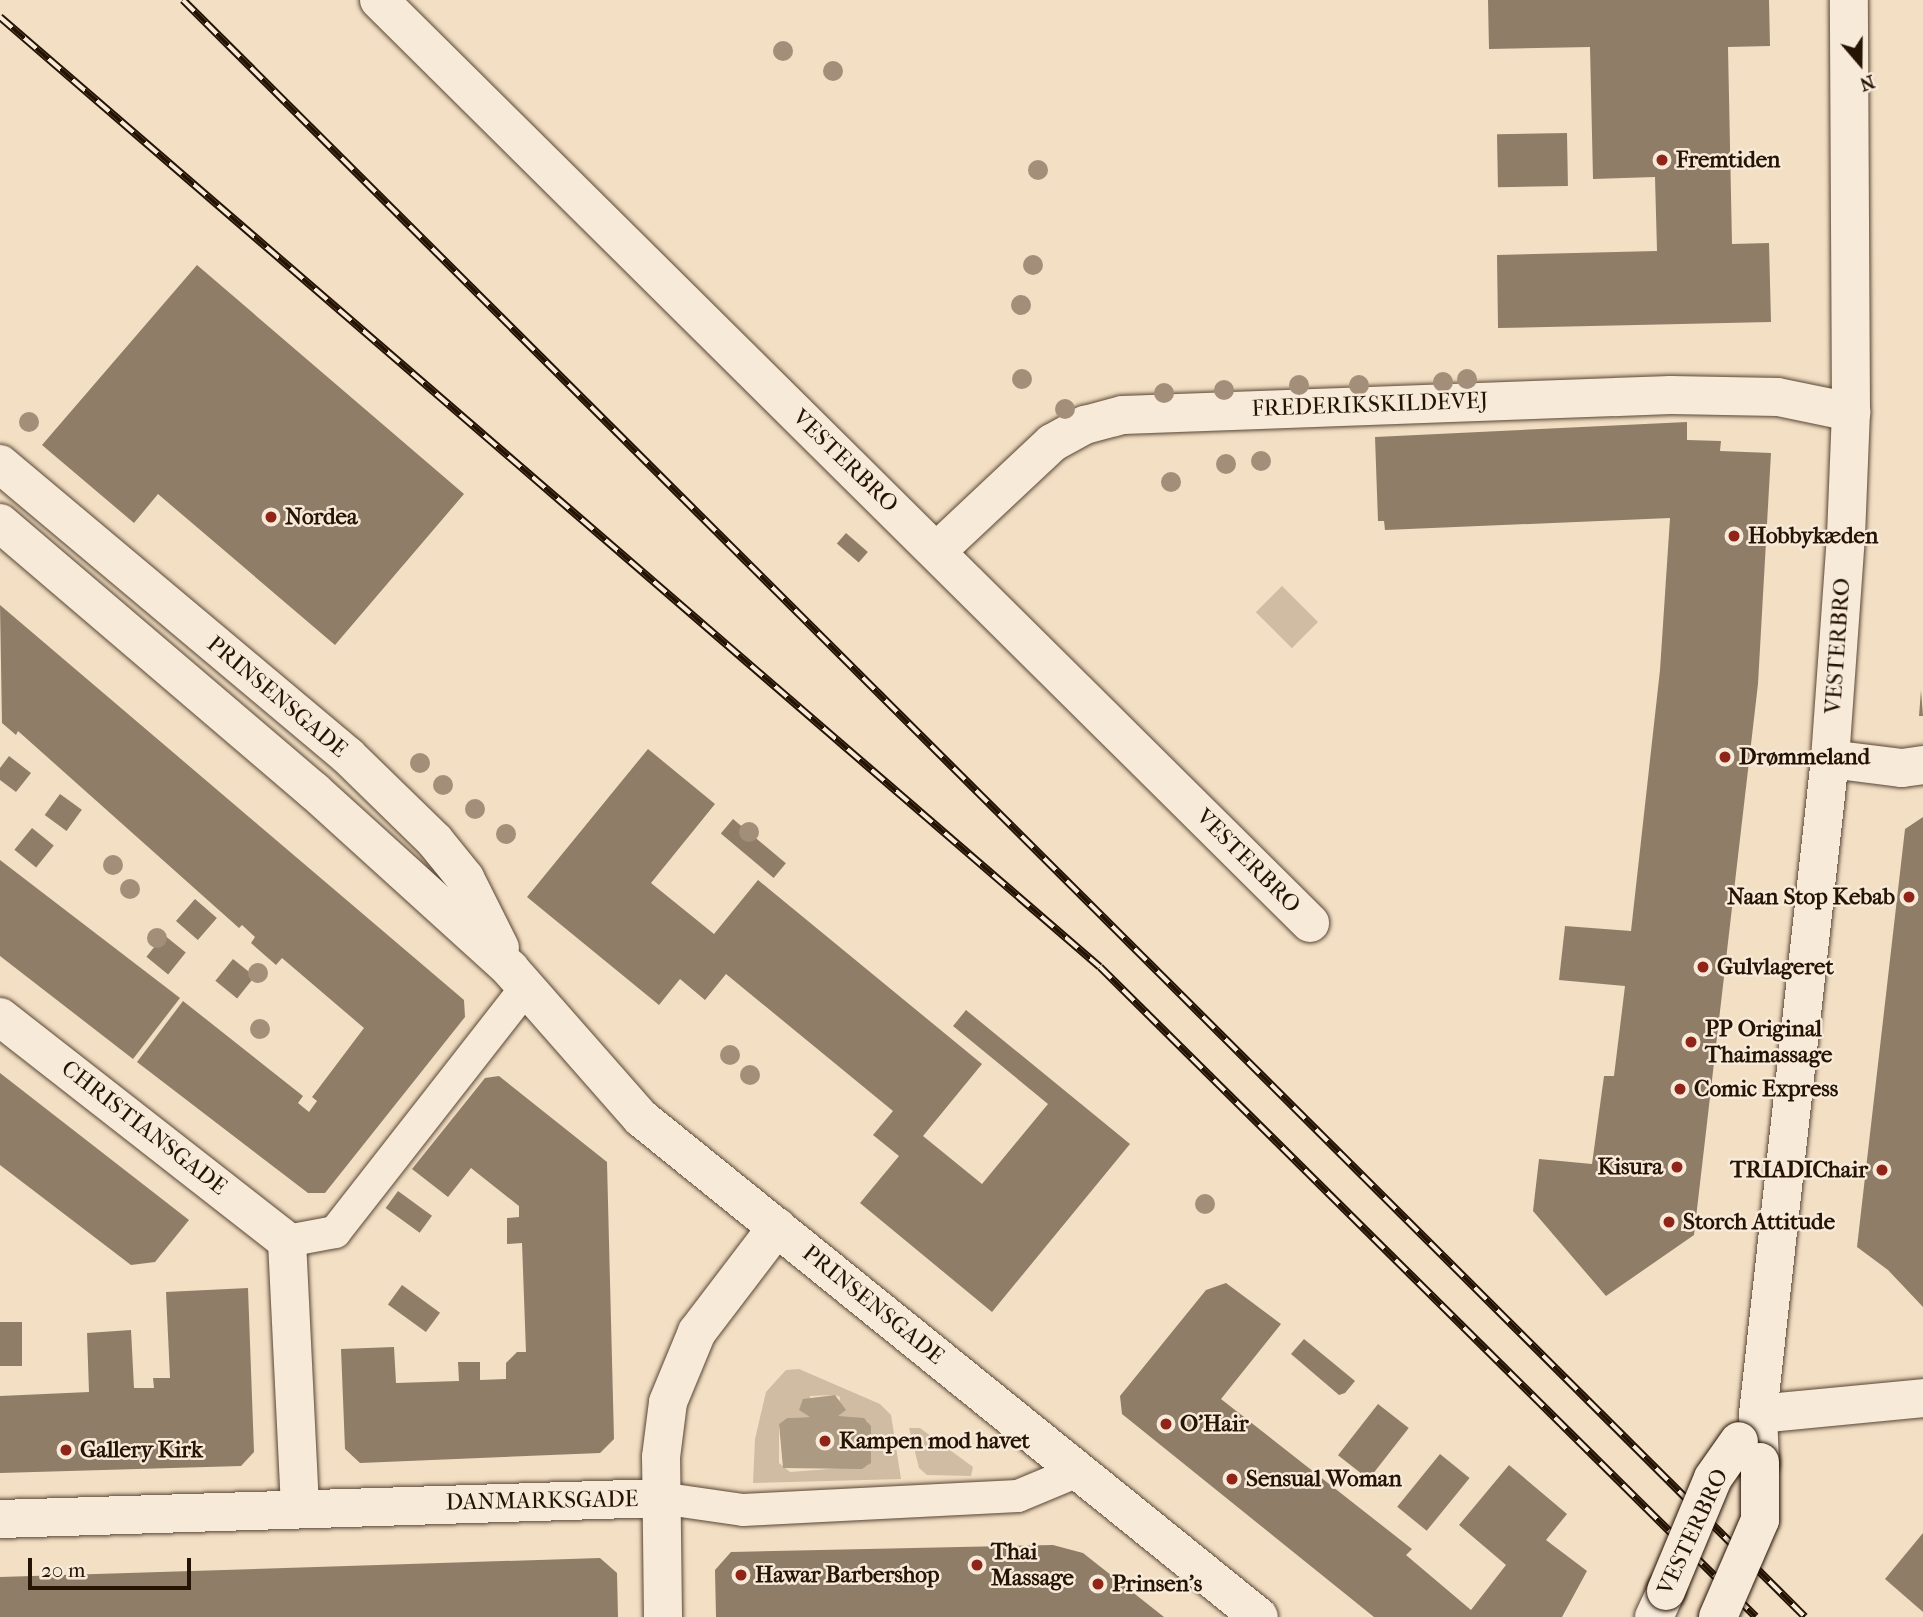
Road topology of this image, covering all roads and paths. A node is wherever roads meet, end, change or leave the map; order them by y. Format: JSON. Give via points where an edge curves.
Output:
{"nodes":[{"id":1,"x":379,"y":0,"type":"edge"},
{"id":2,"x":1849,"y":0,"type":"edge"},
{"id":3,"x":1851,"y":412,"type":"junction"},
{"id":4,"x":0,"y":464,"type":"edge"},
{"id":5,"x":0,"y":523,"type":"edge"},
{"id":6,"x":937,"y":551,"type":"junction"},
{"id":7,"x":1830,"y":759,"type":"junction"},
{"id":8,"x":1923,"y":765,"type":"edge"},
{"id":9,"x":1310,"y":923,"type":"dead end"},
{"id":10,"x":518,"y":977,"type":"junction"},
{"id":11,"x":0,"y":1017,"type":"edge"},
{"id":12,"x":777,"y":1227,"type":"junction"},
{"id":13,"x":287,"y":1241,"type":"junction"},
{"id":14,"x":1923,"y":1398,"type":"edge"},
{"id":15,"x":1753,"y":1439,"type":"junction"},
{"id":16,"x":1078,"y":1471,"type":"junction"},
{"id":17,"x":660,"y":1498,"type":"junction"},
{"id":18,"x":300,"y":1508,"type":"junction"},
{"id":19,"x":0,"y":1519,"type":"edge"},
{"id":20,"x":1660,"y":1604,"type":"edge"},
{"id":21,"x":663,"y":1617,"type":"edge"},
{"id":22,"x":1259,"y":1617,"type":"edge"},
{"id":23,"x":1718,"y":1617,"type":"edge"}],
"edges":[{"from":1,"to":6,"type":"street","name":"VESTERBRO"},
{"from":2,"to":3,"type":"street","name":"VESTERBRO"},
{"from":3,"to":6,"type":"street","name":"FREDERIKSKILDEVEJ","via":[[1770,397],[1401,402],[1123,415],[1085,425],[1052,443]]},
{"from":3,"to":7,"type":"street","name":"VESTERBRO"},
{"from":4,"to":10,"type":"street","name":"PRINSENSGADE","via":[[348,756],[435,841],[466,878]]},
{"from":5,"to":10,"type":"street","name":"PRINSENSGADE","via":[[314,791]]},
{"from":6,"to":9,"type":"street","name":"VESTERBRO"},
{"from":7,"to":8,"type":"street","via":[[1902,768]]},
{"from":7,"to":15,"type":"street","name":"VESTERBRO"},
{"from":10,"to":12,"type":"street","name":"PRINSENSGADE","via":[[641,1118]]},
{"from":10,"to":13,"type":"street","via":[[335,1232]]},
{"from":11,"to":13,"type":"street","name":"CHRISTIANSGADE"},
{"from":12,"to":16,"type":"street","name":"PRINSENSGADE"},
{"from":12,"to":17,"type":"street","via":[[697,1332],[682,1361],[665,1420]]},
{"from":13,"to":18,"type":"street"},
{"from":14,"to":15,"type":"street"},
{"from":15,"to":20,"type":"street","name":"VESTERBRO","bridge":true,"via":[[1713,1478]]},
{"from":15,"to":23,"type":"street","name":"VESTERBRO","bridge":true,"via":[[1760,1520]]},
{"from":16,"to":17,"type":"street","name":"DANMARKSGADE","via":[[1018,1496],[743,1510]]},
{"from":16,"to":22,"type":"street","name":"PRINSENSGADE"},
{"from":17,"to":18,"type":"street","name":"DANMARKSGADE"},
{"from":17,"to":21,"type":"street"},
{"from":18,"to":19,"type":"street","name":"DANMARKSGADE"}]}
